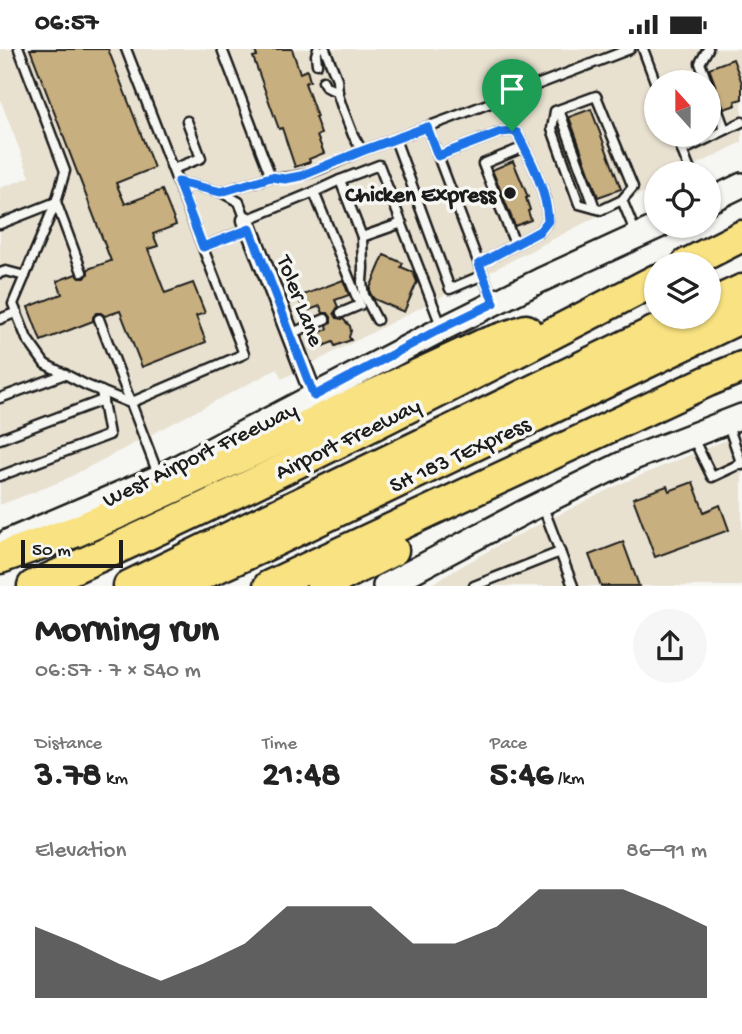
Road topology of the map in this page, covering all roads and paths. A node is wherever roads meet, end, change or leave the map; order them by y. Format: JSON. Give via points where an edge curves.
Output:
{"nodes":[{"id":1,"x":19,"y":49,"type":"edge"},
{"id":2,"x":126,"y":49,"type":"edge"},
{"id":3,"x":222,"y":49,"type":"edge"},
{"id":4,"x":318,"y":49,"type":"edge"},
{"id":5,"x":325,"y":49,"type":"edge"},
{"id":6,"x":630,"y":49,"type":"edge"},
{"id":7,"x":643,"y":49,"type":"edge"},
{"id":8,"x":708,"y":49,"type":"edge"},
{"id":9,"x":317,"y":64,"type":"dead end"},
{"id":10,"x":651,"y":70,"type":"edge"},
{"id":11,"x":703,"y":70,"type":"edge"},
{"id":12,"x":323,"y":81,"type":"dead end"},
{"id":13,"x":338,"y":92,"type":"junction"},
{"id":14,"x":559,"y":110,"type":"junction"},
{"id":15,"x":721,"y":119,"type":"edge"},
{"id":16,"x":187,"y":121,"type":"dead end"},
{"id":17,"x":742,"y":122,"type":"edge"},
{"id":18,"x":427,"y":127,"type":"junction"},
{"id":19,"x":725,"y":130,"type":"junction"},
{"id":20,"x":396,"y":139,"type":"junction"},
{"id":21,"x":524,"y":147,"type":"junction"},
{"id":22,"x":680,"y":147,"type":"edge"},
{"id":23,"x":362,"y":151,"type":"junction"},
{"id":24,"x":682,"y":151,"type":"junction"},
{"id":25,"x":438,"y":156,"type":"junction"},
{"id":26,"x":686,"y":161,"type":"edge"},
{"id":27,"x":173,"y":169,"type":"junction"},
{"id":28,"x":271,"y":177,"type":"junction"},
{"id":29,"x":340,"y":180,"type":"junction"},
{"id":30,"x":178,"y":182,"type":"junction"},
{"id":31,"x":742,"y":185,"type":"edge"},
{"id":32,"x":221,"y":192,"type":"junction"},
{"id":33,"x":314,"y":192,"type":"junction"},
{"id":34,"x":721,"y":195,"type":"edge"},
{"id":35,"x":622,"y":200,"type":"junction"},
{"id":36,"x":56,"y":202,"type":"junction"},
{"id":37,"x":595,"y":208,"type":"junction"},
{"id":38,"x":402,"y":223,"type":"junction"},
{"id":39,"x":0,"y":224,"type":"edge"},
{"id":40,"x":248,"y":224,"type":"junction"},
{"id":41,"x":644,"y":234,"type":"edge"},
{"id":42,"x":742,"y":236,"type":"edge"},
{"id":43,"x":362,"y":237,"type":"junction"},
{"id":44,"x":637,"y":237,"type":"junction"},
{"id":45,"x":515,"y":244,"type":"junction"},
{"id":46,"x":203,"y":247,"type":"junction"},
{"id":47,"x":711,"y":252,"type":"edge"},
{"id":48,"x":479,"y":264,"type":"junction"},
{"id":49,"x":82,"y":272,"type":"dead end"},
{"id":50,"x":0,"y":273,"type":"edge"},
{"id":51,"x":483,"y":275,"type":"junction"},
{"id":52,"x":25,"y":276,"type":"junction"},
{"id":53,"x":644,"y":286,"type":"edge"},
{"id":54,"x":742,"y":290,"type":"edge"},
{"id":55,"x":721,"y":300,"type":"edge"},
{"id":56,"x":494,"y":303,"type":"junction"},
{"id":57,"x":15,"y":308,"type":"junction"},
{"id":58,"x":341,"y":313,"type":"dead end"},
{"id":59,"x":742,"y":317,"type":"edge"},
{"id":60,"x":0,"y":319,"type":"edge"},
{"id":61,"x":99,"y":319,"type":"dead end"},
{"id":62,"x":325,"y":319,"type":"dead end"},
{"id":63,"x":377,"y":320,"type":"dead end"},
{"id":64,"x":442,"y":328,"type":"junction"},
{"id":65,"x":660,"y":329,"type":"edge"},
{"id":66,"x":290,"y":334,"type":"junction"},
{"id":67,"x":742,"y":367,"type":"edge"},
{"id":68,"x":65,"y":374,"type":"junction"},
{"id":69,"x":708,"y":381,"type":"junction"},
{"id":70,"x":102,"y":396,"type":"junction"},
{"id":71,"x":314,"y":396,"type":"junction"},
{"id":72,"x":0,"y":398,"type":"edge"},
{"id":73,"x":130,"y":403,"type":"junction"},
{"id":74,"x":735,"y":419,"type":"edge"},
{"id":75,"x":692,"y":435,"type":"junction"},
{"id":76,"x":0,"y":439,"type":"edge"},
{"id":77,"x":740,"y":451,"type":"edge"},
{"id":78,"x":742,"y":464,"type":"edge"},
{"id":79,"x":0,"y":475,"type":"edge"},
{"id":80,"x":159,"y":477,"type":"junction"},
{"id":81,"x":541,"y":503,"type":"junction"},
{"id":82,"x":0,"y":545,"type":"edge"},
{"id":83,"x":560,"y":552,"type":"junction"},
{"id":84,"x":0,"y":558,"type":"edge"},
{"id":85,"x":33,"y":586,"type":"edge"},
{"id":86,"x":129,"y":586,"type":"edge"},
{"id":87,"x":176,"y":586,"type":"edge"},
{"id":88,"x":269,"y":586,"type":"edge"},
{"id":89,"x":322,"y":586,"type":"edge"},
{"id":90,"x":385,"y":586,"type":"edge"},
{"id":91,"x":474,"y":586,"type":"edge"},
{"id":92,"x":573,"y":586,"type":"edge"}],
"edges":[{"from":1,"to":36,"type":"lane","via":[[65,171]]},
{"from":2,"to":27,"type":"lane"},
{"from":3,"to":28,"type":"lane"},
{"from":4,"to":9,"type":"lane"},
{"from":5,"to":13,"type":"lane"},
{"from":6,"to":18,"type":"lane"},
{"from":7,"to":10,"type":"lane"},
{"from":8,"to":11,"type":"lane","via":[[700,63]]},
{"from":12,"to":13,"type":"lane"},
{"from":13,"to":23,"type":"lane"},
{"from":14,"to":35,"type":"lane","via":[[596,96],[633,187]]},
{"from":14,"to":37,"type":"lane"},
{"from":14,"to":37,"type":"lane","via":[[552,129],[579,204]]},
{"from":15,"to":19,"type":"lane"},
{"from":16,"to":27,"type":"lane","via":[[201,157]]},
{"from":17,"to":19,"type":"lane"},
{"from":18,"to":20,"type":"lane"},
{"from":18,"to":25,"type":"lane"},
{"from":19,"to":24,"type":"lane"},
{"from":20,"to":23,"type":"lane"},
{"from":20,"to":51,"type":"lane","via":[[450,289]]},
{"from":21,"to":25,"type":"lane","via":[[517,133],[501,132]]},
{"from":21,"to":45,"type":"lane","via":[[548,221],[540,231]]},
{"from":21,"to":45,"type":"lane","via":[[483,164]]},
{"from":22,"to":24,"type":"lane"},
{"from":23,"to":28,"type":"lane","via":[[301,176]]},
{"from":24,"to":26,"type":"lane"},
{"from":25,"to":48,"type":"lane"},
{"from":27,"to":30,"type":"lane"},
{"from":28,"to":32,"type":"lane"},
{"from":29,"to":33,"type":"lane"},
{"from":29,"to":38,"type":"lane","via":[[379,165]]},
{"from":29,"to":43,"type":"lane"},
{"from":30,"to":32,"type":"lane"},
{"from":30,"to":46,"type":"lane"},
{"from":31,"to":34,"type":"main road"},
{"from":32,"to":40,"type":"lane","via":[[239,202]]},
{"from":33,"to":40,"type":"lane"},
{"from":33,"to":58,"type":"lane","via":[[360,305]]},
{"from":35,"to":37,"type":"lane","via":[[601,210]]},
{"from":35,"to":44,"type":"lane"},
{"from":36,"to":39,"type":"lane"},
{"from":36,"to":49,"type":"lane"},
{"from":36,"to":52,"type":"lane"},
{"from":38,"to":43,"type":"lane"},
{"from":38,"to":64,"type":"lane"},
{"from":40,"to":46,"type":"lane"},
{"from":40,"to":66,"type":"street","name":"Toler Lane"},
{"from":41,"to":44,"type":"main road","name":"West Airport Freeway"},
{"from":42,"to":47,"type":"highway"},
{"from":43,"to":63,"type":"lane","via":[[362,282]]},
{"from":44,"to":56,"type":"main road","name":"West Airport Freeway"},
{"from":45,"to":48,"type":"lane"},
{"from":46,"to":73,"type":"lane","via":[[244,354]]},
{"from":48,"to":51,"type":"lane"},
{"from":50,"to":52,"type":"lane"},
{"from":51,"to":56,"type":"lane"},
{"from":52,"to":57,"type":"lane"},
{"from":53,"to":84,"type":"highway","via":[[482,345],[116,514]]},
{"from":53,"to":85,"type":"highway","name":"Airport Freeway","via":[[208,506]]},
{"from":54,"to":55,"type":"highway"},
{"from":56,"to":64,"type":"main road","name":"West Airport Freeway"},
{"from":57,"to":60,"type":"lane"},
{"from":57,"to":68,"type":"lane","via":[[27,339],[45,364]]},
{"from":59,"to":87,"type":"highway","name":"SH 183 TEXpress"},
{"from":61,"to":73,"type":"lane"},
{"from":62,"to":66,"type":"lane"},
{"from":64,"to":71,"type":"main road","name":"West Airport Freeway"},
{"from":65,"to":86,"type":"highway","name":"SH 183 TEXpress"},
{"from":66,"to":71,"type":"street","name":"Toler Lane"},
{"from":67,"to":69,"type":"highway"},
{"from":68,"to":70,"type":"lane"},
{"from":68,"to":72,"type":"lane"},
{"from":69,"to":88,"type":"highway"},
{"from":69,"to":89,"type":"highway","via":[[642,427]]},
{"from":70,"to":73,"type":"lane"},
{"from":70,"to":76,"type":"lane"},
{"from":70,"to":79,"type":"lane","via":[[109,435]]},
{"from":71,"to":80,"type":"main road","name":"West Airport Freeway"},
{"from":73,"to":80,"type":"lane"},
{"from":74,"to":75,"type":"main road"},
{"from":74,"to":77,"type":"lane"},
{"from":75,"to":78,"type":"lane","via":[[712,477]]},
{"from":75,"to":81,"type":"main road"},
{"from":77,"to":78,"type":"lane"},
{"from":80,"to":82,"type":"main road","name":"West Airport Freeway"},
{"from":81,"to":83,"type":"lane"},
{"from":81,"to":90,"type":"main road"},
{"from":83,"to":91,"type":"lane"},
{"from":83,"to":92,"type":"lane"}]}
